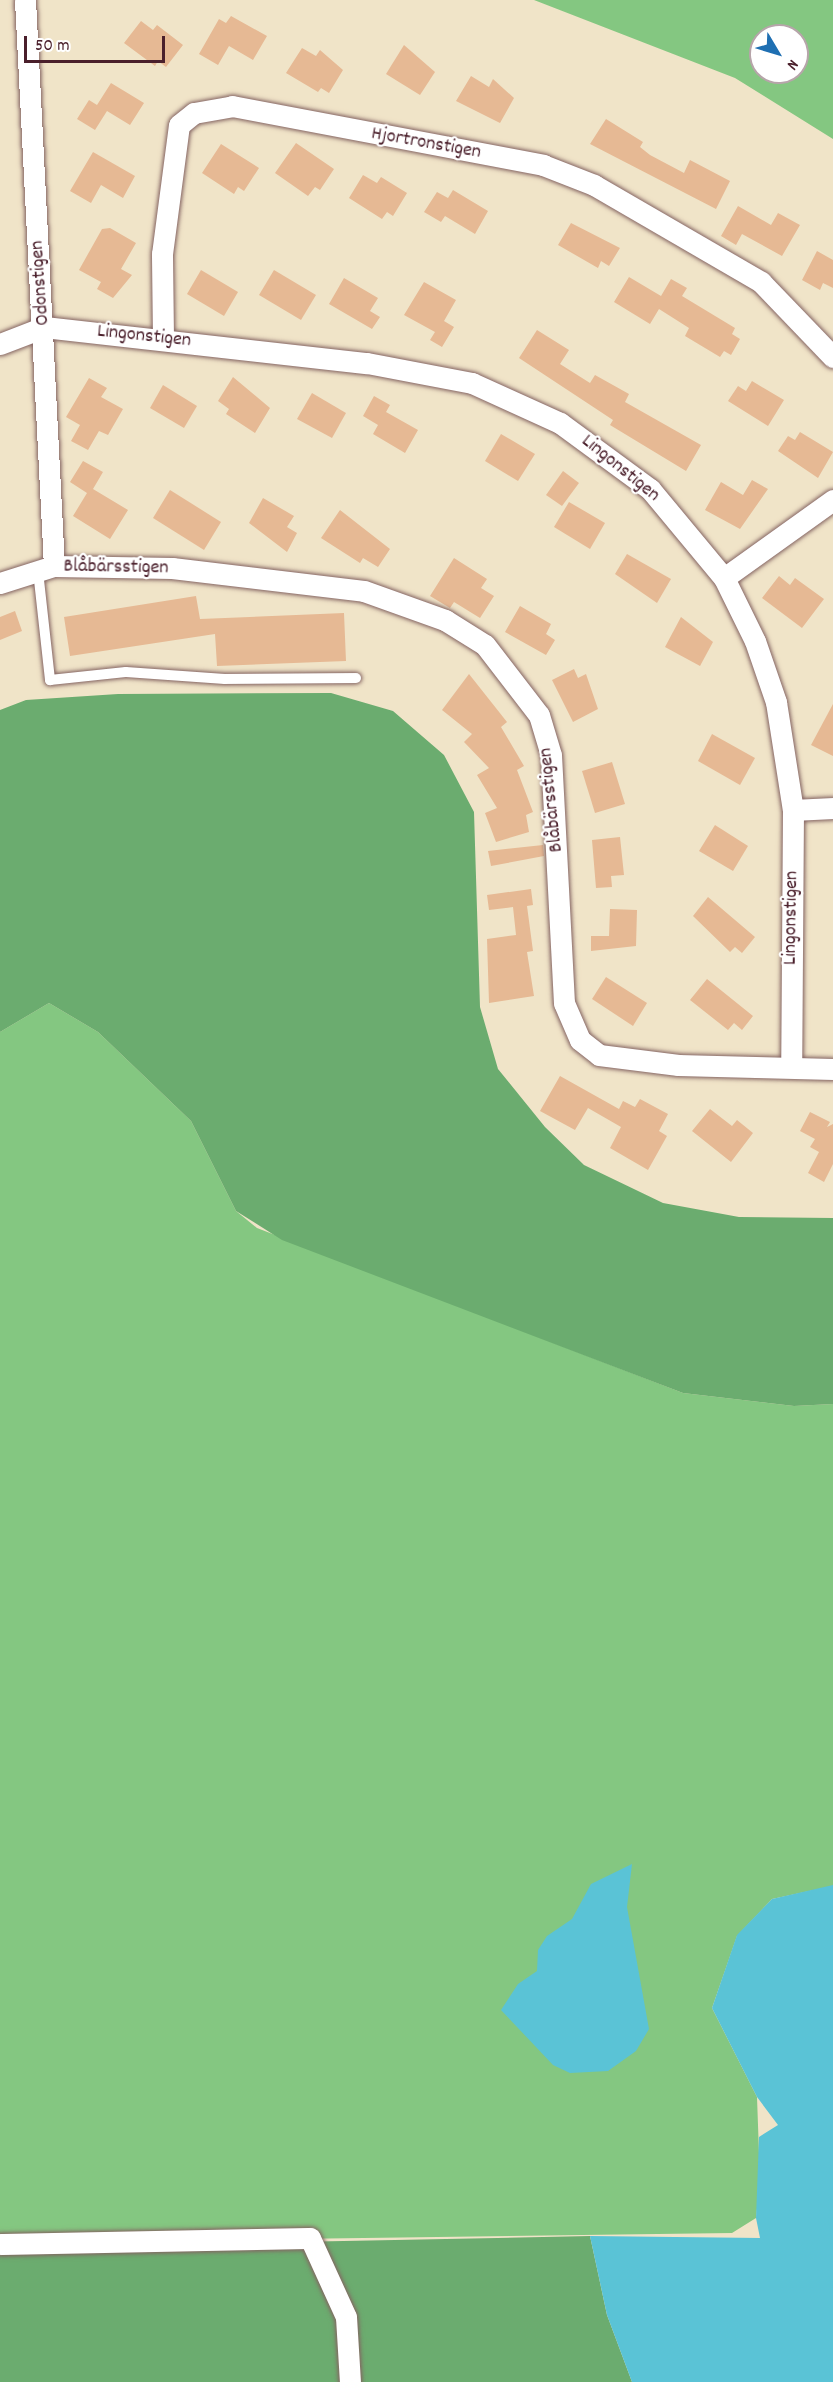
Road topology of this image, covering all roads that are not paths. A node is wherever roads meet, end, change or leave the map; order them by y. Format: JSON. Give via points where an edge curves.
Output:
{"nodes":[{"id":1,"x":25,"y":0,"type":"edge"},
{"id":2,"x":44,"y":327,"type":"junction"},
{"id":3,"x":163,"y":338,"type":"junction"},
{"id":4,"x":0,"y":344,"type":"edge"},
{"id":5,"x":833,"y":357,"type":"edge"},
{"id":6,"x":833,"y":501,"type":"edge"},
{"id":7,"x":46,"y":569,"type":"junction"},
{"id":8,"x":724,"y":578,"type":"junction"},
{"id":9,"x":0,"y":583,"type":"edge"},
{"id":10,"x":356,"y":678,"type":"dead end"},
{"id":11,"x":833,"y":808,"type":"edge"},
{"id":12,"x":794,"y":810,"type":"junction"},
{"id":13,"x":791,"y":1066,"type":"junction"},
{"id":14,"x":833,"y":1069,"type":"edge"},
{"id":15,"x":0,"y":2244,"type":"edge"},
{"id":16,"x":350,"y":2382,"type":"edge"}],
"edges":[{"from":1,"to":2,"type":"street","name":"Odonstigen"},
{"from":2,"to":3,"type":"street","name":"Lingonstigen"},
{"from":2,"to":4,"type":"street","name":"Lingonstigen"},
{"from":2,"to":7,"type":"street","name":"Odonstigen"},
{"from":3,"to":5,"type":"street","name":"Hjortronstigen","via":[[162,254],[179,125],[195,112],[232,106],[543,165],[594,185],[761,282]]},
{"from":3,"to":8,"type":"street","name":"Lingonstigen","via":[[377,364],[472,383],[516,399],[602,450],[650,489]]},
{"from":6,"to":8,"type":"street"},
{"from":7,"to":9,"type":"street","name":"Blåbärsstigen"},
{"from":7,"to":10,"type":"lane","via":[[50,680],[126,672],[225,679]]},
{"from":7,"to":13,"type":"street","name":"Blåbärsstigen","via":[[172,568],[364,591],[445,620],[485,645],[539,715],[550,755],[564,1003],[580,1040],[599,1055],[678,1065]]},
{"from":8,"to":12,"type":"street","name":"Lingonstigen","via":[[755,641],[776,702]]},
{"from":11,"to":12,"type":"street"},
{"from":12,"to":13,"type":"street","name":"Lingonstigen"},
{"from":13,"to":14,"type":"street","name":"Blåbärsstigen"},
{"from":15,"to":16,"type":"street","via":[[310,2238],[346,2317]]}]}
